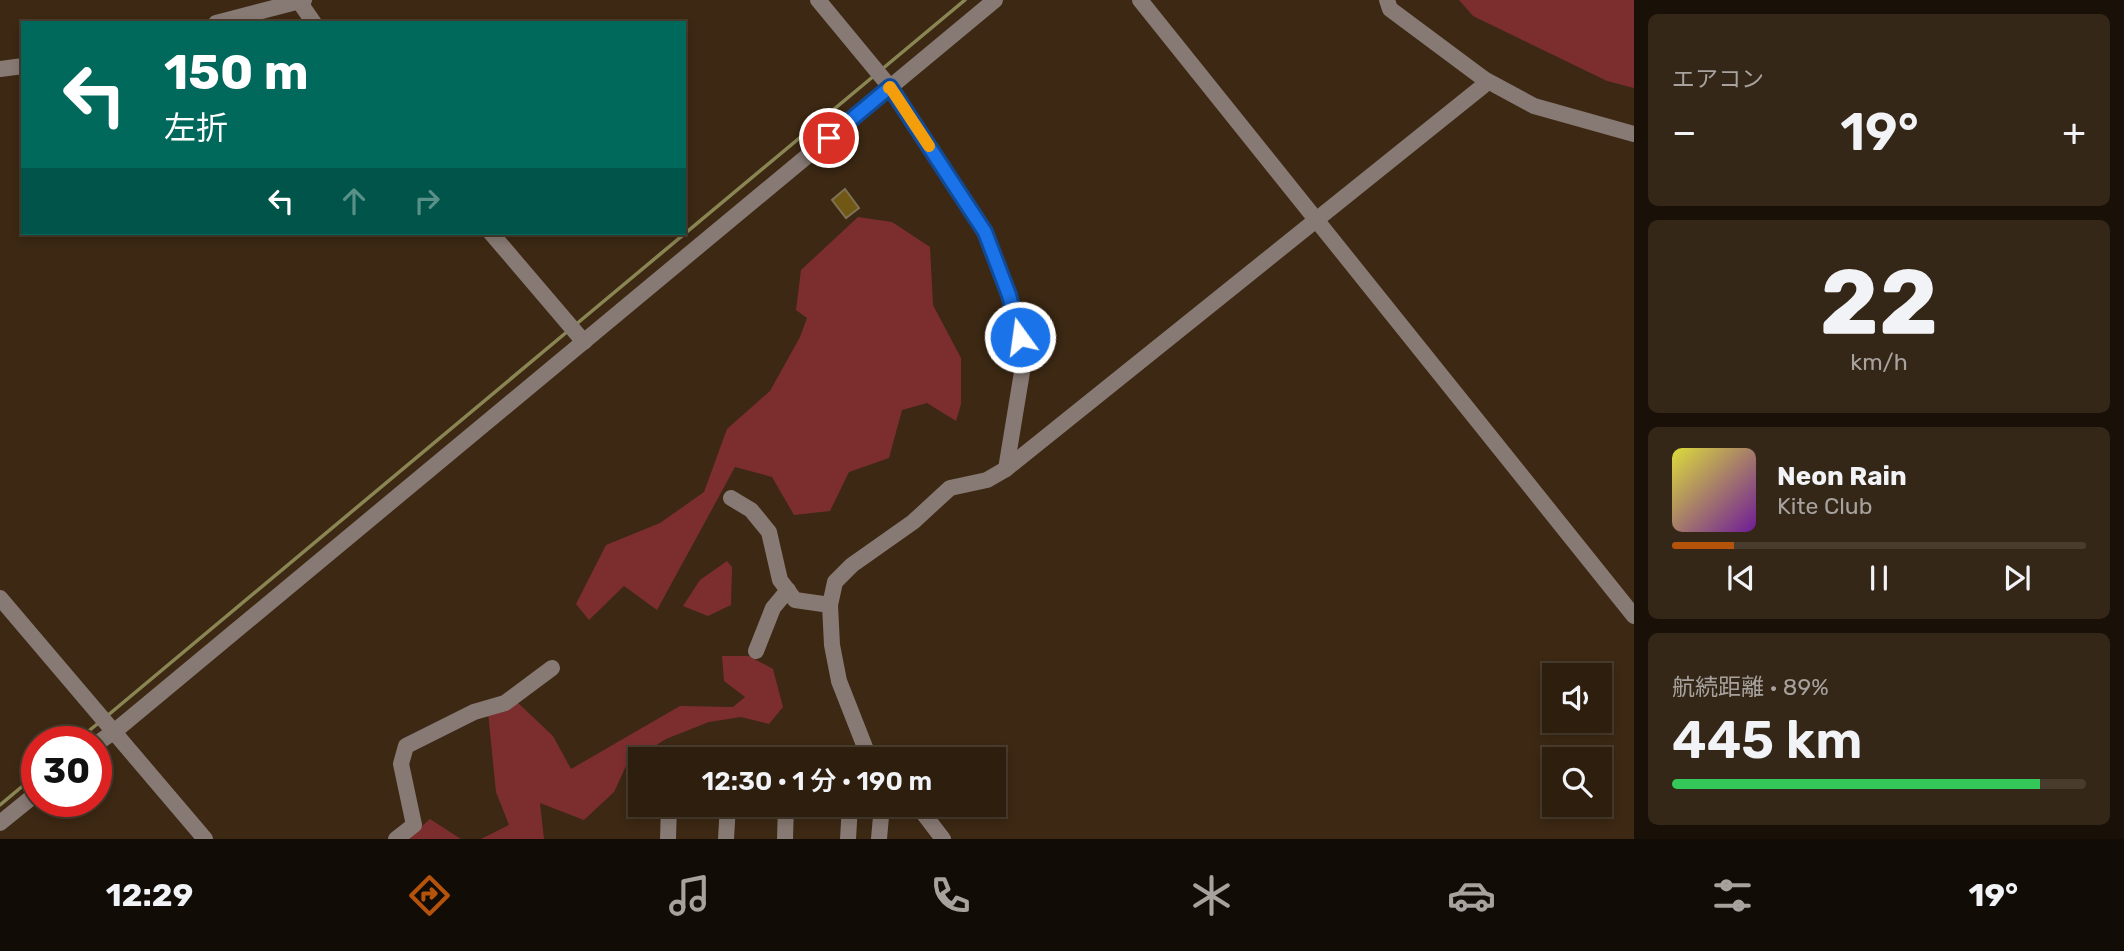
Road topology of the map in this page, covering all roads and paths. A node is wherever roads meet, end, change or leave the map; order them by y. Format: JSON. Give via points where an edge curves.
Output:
{"nodes":[{"id":1,"x":300,"y":0,"type":"edge"},
{"id":2,"x":818,"y":0,"type":"edge"},
{"id":3,"x":995,"y":0,"type":"edge"},
{"id":4,"x":1140,"y":0,"type":"edge"},
{"id":5,"x":1387,"y":0,"type":"edge"},
{"id":6,"x":223,"y":21,"type":"edge"},
{"id":7,"x":313,"y":21,"type":"edge"},
{"id":8,"x":21,"y":66,"type":"edge"},
{"id":9,"x":0,"y":69,"type":"edge"},
{"id":10,"x":1484,"y":79,"type":"junction"},
{"id":11,"x":890,"y":87,"type":"junction"},
{"id":12,"x":1634,"y":134,"type":"edge"},
{"id":13,"x":1317,"y":221,"type":"junction"},
{"id":14,"x":493,"y":235,"type":"edge"},
{"id":15,"x":583,"y":342,"type":"junction"},
{"id":16,"x":1006,"y":469,"type":"junction"},
{"id":17,"x":731,"y":498,"type":"dead end"},
{"id":18,"x":788,"y":590,"type":"junction"},
{"id":19,"x":0,"y":598,"type":"edge"},
{"id":20,"x":830,"y":605,"type":"junction"},
{"id":21,"x":1634,"y":615,"type":"edge"},
{"id":22,"x":756,"y":652,"type":"dead end"},
{"id":23,"x":552,"y":668,"type":"dead end"},
{"id":24,"x":115,"y":731,"type":"junction"},
{"id":25,"x":112,"y":733,"type":"edge"},
{"id":26,"x":865,"y":747,"type":"edge"},
{"id":27,"x":21,"y":806,"type":"edge"},
{"id":28,"x":669,"y":817,"type":"edge"},
{"id":29,"x":727,"y":817,"type":"edge"},
{"id":30,"x":786,"y":817,"type":"edge"},
{"id":31,"x":849,"y":817,"type":"edge"},
{"id":32,"x":881,"y":817,"type":"edge"},
{"id":33,"x":926,"y":817,"type":"edge"},
{"id":34,"x":0,"y":823,"type":"edge"},
{"id":35,"x":205,"y":839,"type":"edge"},
{"id":36,"x":396,"y":839,"type":"edge"},
{"id":37,"x":668,"y":839,"type":"edge"},
{"id":38,"x":726,"y":839,"type":"edge"},
{"id":39,"x":785,"y":839,"type":"edge"},
{"id":40,"x":848,"y":839,"type":"edge"},
{"id":41,"x":880,"y":839,"type":"edge"},
{"id":42,"x":943,"y":839,"type":"edge"}],
"edges":[{"from":1,"to":6,"type":"street"},
{"from":1,"to":7,"type":"street"},
{"from":2,"to":11,"type":"street"},
{"from":3,"to":11,"type":"street"},
{"from":4,"to":13,"type":"street"},
{"from":5,"to":10,"type":"street","via":[[1390,9]]},
{"from":8,"to":9,"type":"street"},
{"from":10,"to":12,"type":"street","via":[[1534,106]]},
{"from":10,"to":13,"type":"street","via":[[1483,86]]},
{"from":11,"to":15,"type":"street"},
{"from":11,"to":16,"type":"street","via":[[985,232],[1009,295],[1020,337],[1022,372]]},
{"from":13,"to":16,"type":"street"},
{"from":13,"to":21,"type":"street"},
{"from":14,"to":15,"type":"street"},
{"from":15,"to":24,"type":"street"},
{"from":16,"to":20,"type":"street","via":[[987,480],[950,488],[913,523],[852,565],[835,582]]},
{"from":17,"to":18,"type":"street","via":[[751,510],[769,532],[780,580]]},
{"from":18,"to":20,"type":"street","via":[[795,600]]},
{"from":18,"to":22,"type":"street","via":[[773,608]]},
{"from":19,"to":24,"type":"street"},
{"from":20,"to":26,"type":"street","via":[[839,681]]},
{"from":23,"to":36,"type":"street","via":[[505,703],[474,712],[406,746],[401,764],[414,825]]},
{"from":24,"to":25,"type":"street"},
{"from":24,"to":35,"type":"street"},
{"from":27,"to":34,"type":"street"},
{"from":28,"to":37,"type":"street"},
{"from":29,"to":38,"type":"street"},
{"from":30,"to":39,"type":"street"},
{"from":31,"to":40,"type":"street"},
{"from":32,"to":41,"type":"street"},
{"from":33,"to":42,"type":"street"}]}
